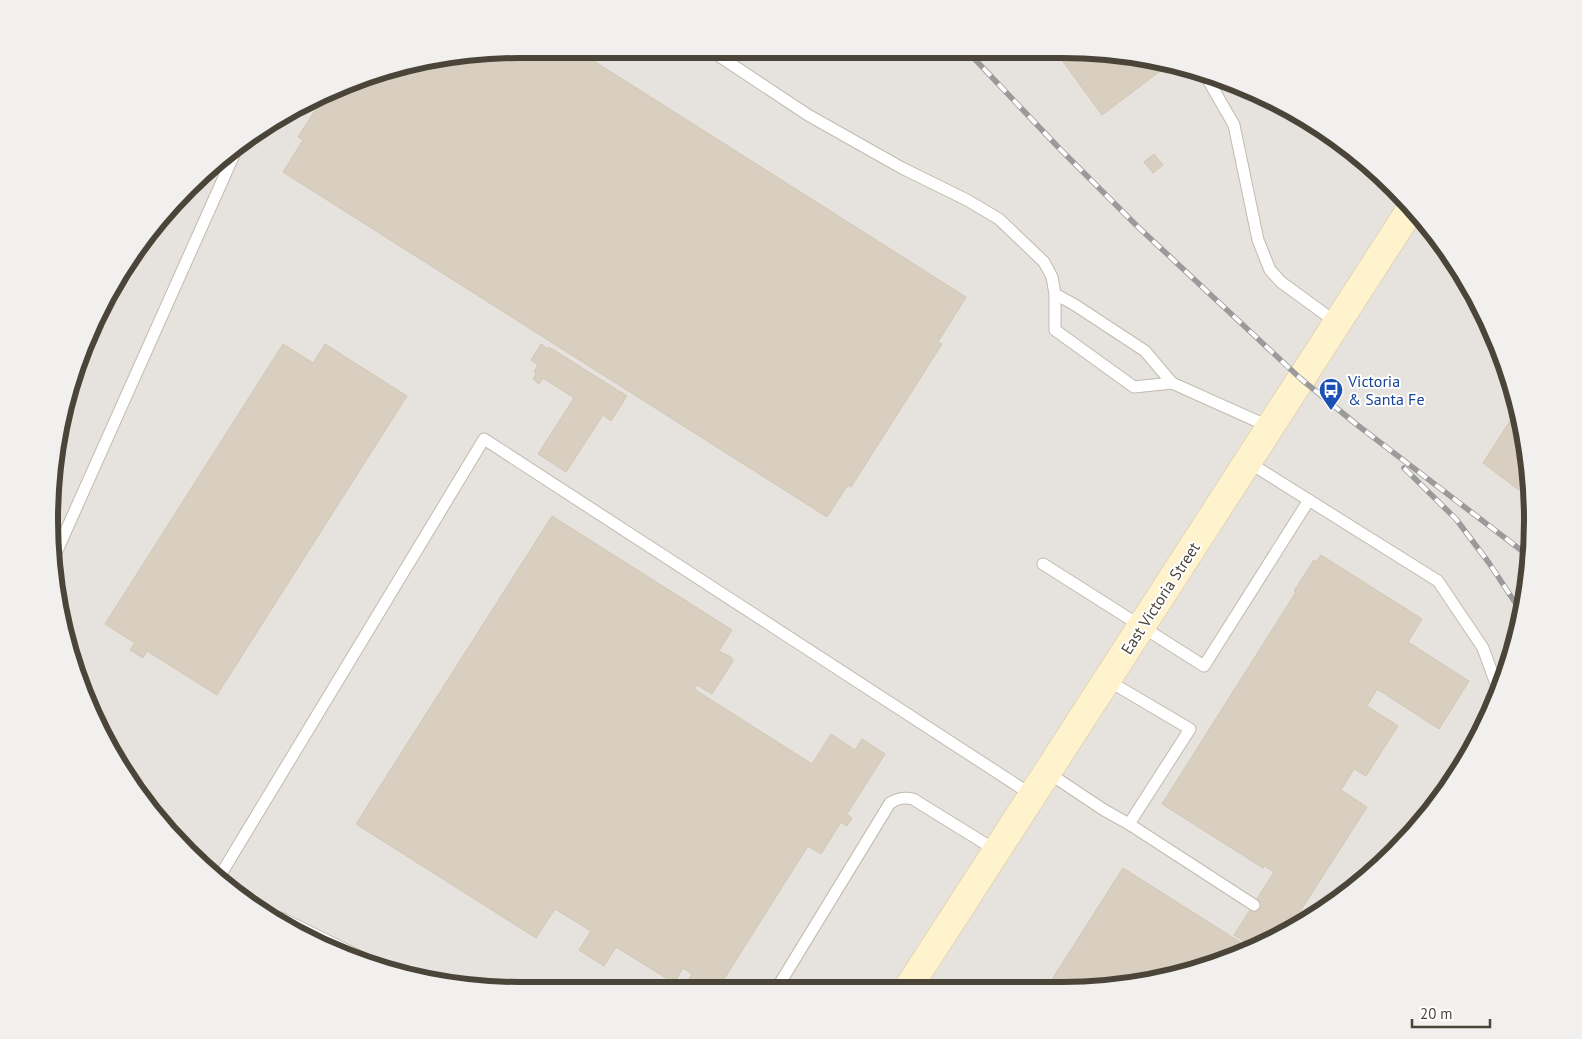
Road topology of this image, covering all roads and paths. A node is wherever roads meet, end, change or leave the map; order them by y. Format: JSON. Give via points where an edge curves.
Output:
{"nodes":[{"id":1,"x":722,"y":58,"type":"edge"},
{"id":2,"x":1209,"y":81,"type":"edge"},
{"id":3,"x":233,"y":157,"type":"edge"},
{"id":4,"x":1408,"y":213,"type":"edge"},
{"id":5,"x":1055,"y":294,"type":"junction"},
{"id":6,"x":1337,"y":324,"type":"junction"},
{"id":7,"x":1172,"y":383,"type":"junction"},
{"id":8,"x":1270,"y":427,"type":"junction"},
{"id":9,"x":1248,"y":462,"type":"junction"},
{"id":10,"x":1308,"y":500,"type":"junction"},
{"id":11,"x":58,"y":550,"type":"edge"},
{"id":12,"x":1043,"y":564,"type":"dead end"},
{"id":13,"x":1141,"y":627,"type":"junction"},
{"id":14,"x":1107,"y":680,"type":"junction"},
{"id":15,"x":1495,"y":681,"type":"edge"},
{"id":16,"x":1048,"y":772,"type":"junction"},
{"id":17,"x":1032,"y":795,"type":"junction"},
{"id":18,"x":1129,"y":824,"type":"junction"},
{"id":19,"x":997,"y":851,"type":"junction"},
{"id":20,"x":222,"y":873,"type":"edge"},
{"id":21,"x":1254,"y":905,"type":"dead end"},
{"id":22,"x":781,"y":982,"type":"edge"},
{"id":23,"x":912,"y":982,"type":"edge"}],
"edges":[{"from":1,"to":5,"type":"lane","via":[[808,115],[999,219],[1044,262],[1052,277]]},
{"from":2,"to":6,"type":"lane","via":[[1234,125],[1258,240],[1270,270]]},
{"from":3,"to":11,"type":"lane"},
{"from":4,"to":6,"type":"street","name":"East Victoria Street"},
{"from":5,"to":7,"type":"lane","via":[[1145,351]]},
{"from":5,"to":7,"type":"lane","via":[[1056,330],[1134,387]]},
{"from":6,"to":8,"type":"street","name":"East Victoria Street"},
{"from":7,"to":8,"type":"lane"},
{"from":8,"to":9,"type":"street","name":"East Victoria Street"},
{"from":9,"to":10,"type":"lane"},
{"from":9,"to":13,"type":"street","name":"East Victoria Street"},
{"from":10,"to":13,"type":"lane","via":[[1204,666]]},
{"from":10,"to":15,"type":"lane","via":[[1438,581],[1483,648]]},
{"from":12,"to":13,"type":"lane"},
{"from":13,"to":14,"type":"street","name":"East Victoria Street"},
{"from":14,"to":16,"type":"street","name":"East Victoria Street"},
{"from":14,"to":18,"type":"lane","via":[[1190,729]]},
{"from":16,"to":17,"type":"street","name":"East Victoria Street"},
{"from":16,"to":18,"type":"lane"},
{"from":17,"to":19,"type":"street","name":"East Victoria Street"},
{"from":17,"to":20,"type":"lane","via":[[484,439]]},
{"from":18,"to":21,"type":"lane"},
{"from":19,"to":22,"type":"lane","via":[[913,800],[897,798],[890,803]]},
{"from":19,"to":23,"type":"street","name":"East Victoria Street"}]}
